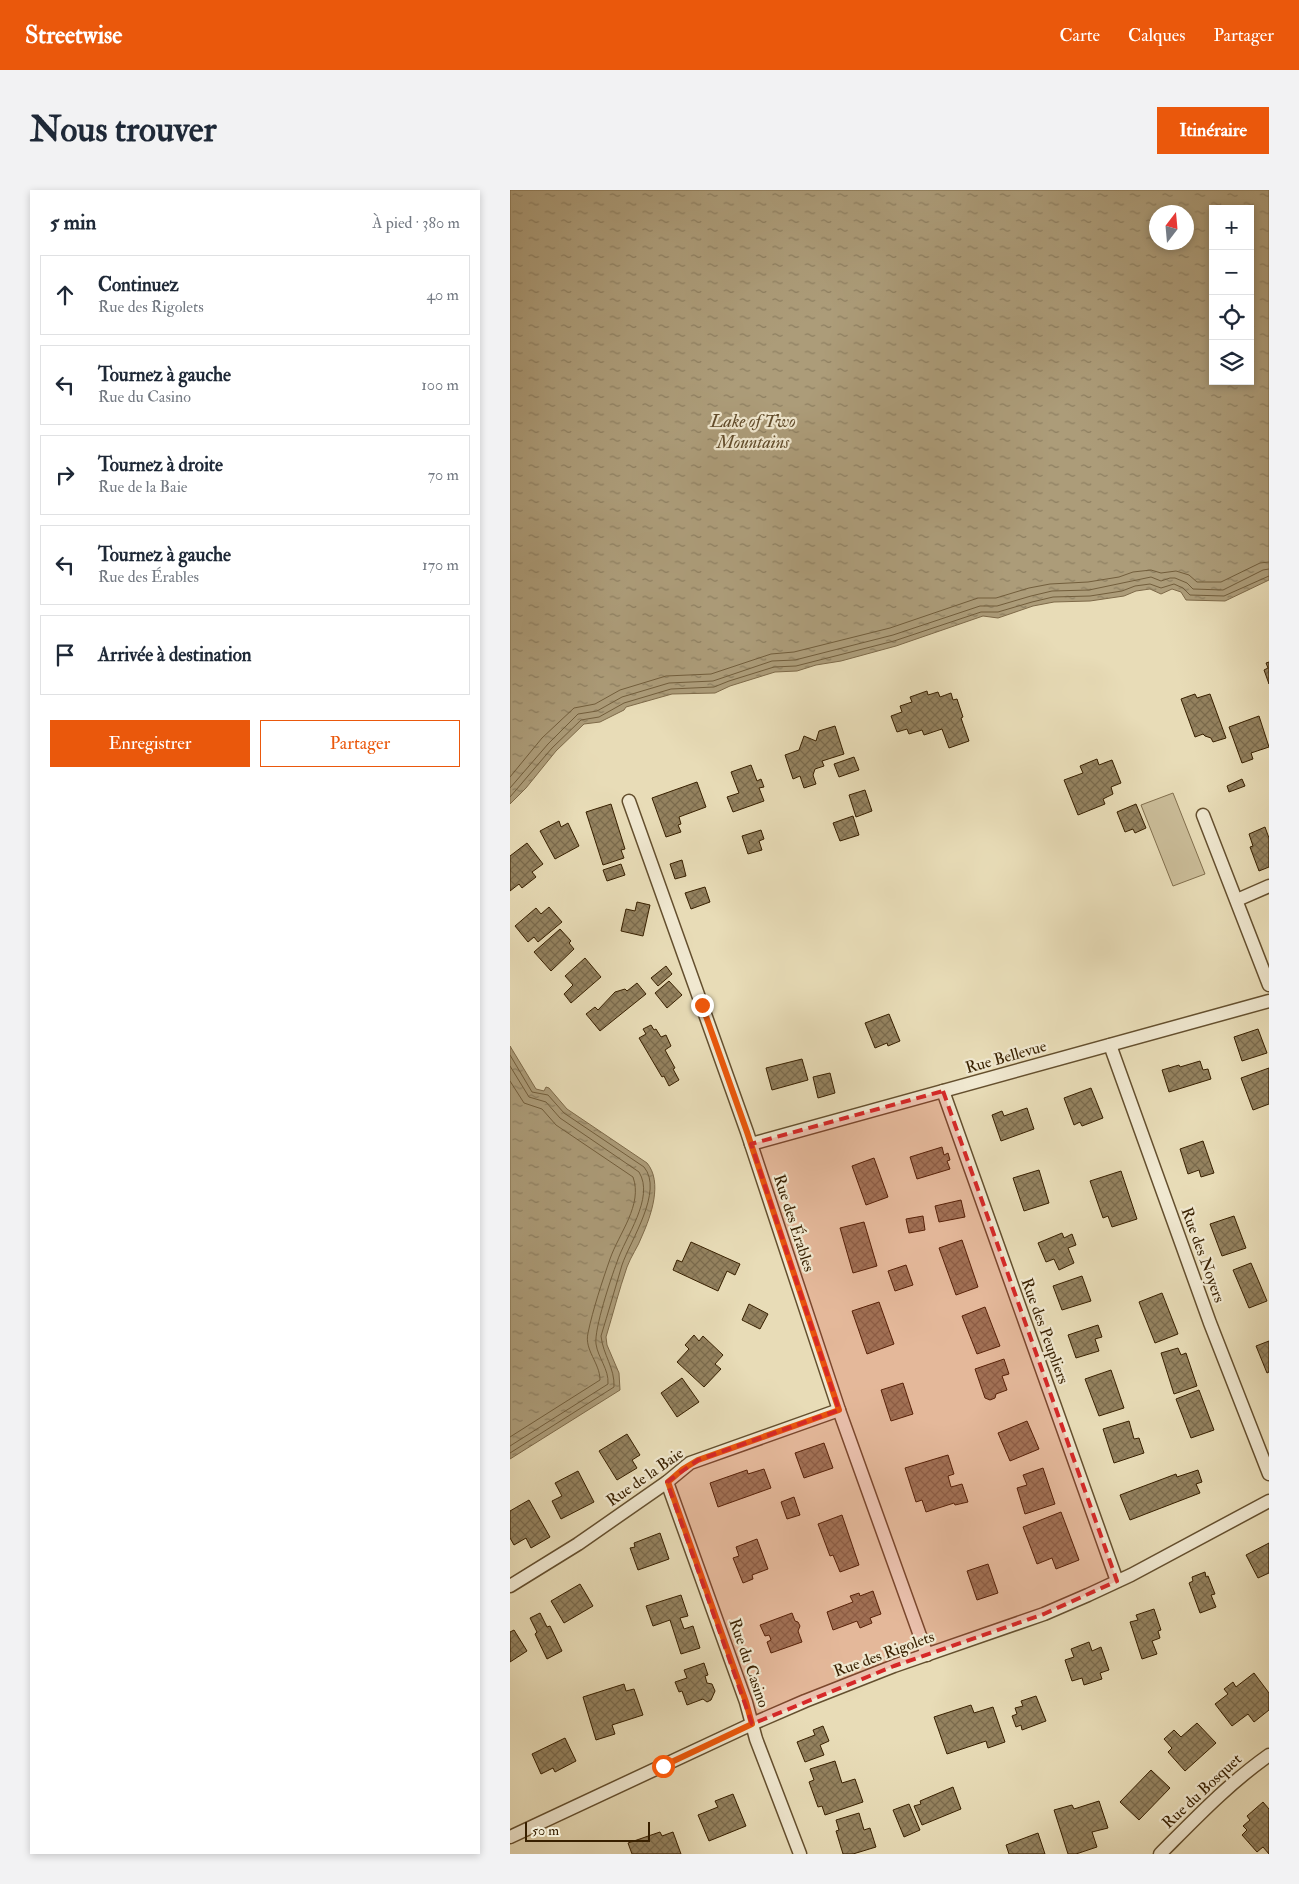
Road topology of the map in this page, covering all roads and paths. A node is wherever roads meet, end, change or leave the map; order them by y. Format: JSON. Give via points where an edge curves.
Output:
{"nodes":[{"id":1,"x":629,"y":801,"type":"dead end"},
{"id":2,"x":1203,"y":815,"type":"dead end"},
{"id":3,"x":1269,"y":886,"type":"edge"},
{"id":4,"x":1237,"y":900,"type":"junction"},
{"id":5,"x":1269,"y":985,"type":"edge"},
{"id":6,"x":1269,"y":1001,"type":"edge"},
{"id":7,"x":1110,"y":1045,"type":"junction"},
{"id":8,"x":943,"y":1091,"type":"junction"},
{"id":9,"x":751,"y":1144,"type":"junction"},
{"id":10,"x":839,"y":1410,"type":"junction"},
{"id":11,"x":1269,"y":1474,"type":"edge"},
{"id":12,"x":668,"y":1482,"type":"junction"},
{"id":13,"x":1269,"y":1501,"type":"edge"},
{"id":14,"x":1117,"y":1581,"type":"junction"},
{"id":15,"x":510,"y":1586,"type":"edge"},
{"id":16,"x":927,"y":1655,"type":"junction"},
{"id":17,"x":752,"y":1724,"type":"junction"},
{"id":18,"x":1269,"y":1755,"type":"edge"},
{"id":19,"x":510,"y":1837,"type":"edge"},
{"id":20,"x":800,"y":1854,"type":"edge"},
{"id":21,"x":1160,"y":1854,"type":"edge"}],
"edges":[{"from":1,"to":9,"type":"street","name":"Rue des Érables"},
{"from":2,"to":4,"type":"street"},
{"from":3,"to":4,"type":"street"},
{"from":4,"to":5,"type":"street"},
{"from":6,"to":7,"type":"street","name":"Rue Bellevue"},
{"from":7,"to":8,"type":"street","name":"Rue Bellevue"},
{"from":7,"to":11,"type":"street","name":"Rue des Noyers","via":[[1210,1323]]},
{"from":8,"to":9,"type":"street","name":"Rue Bellevue"},
{"from":8,"to":14,"type":"street","name":"Rue des Peupliers"},
{"from":9,"to":10,"type":"street","name":"Rue des Érables"},
{"from":10,"to":12,"type":"street","name":"Rue de la Baie","via":[[698,1460]]},
{"from":10,"to":16,"type":"street","name":"Rue des Érables"},
{"from":12,"to":15,"type":"street","name":"Rue de la Baie"},
{"from":12,"to":17,"type":"street","name":"Rue du Casino"},
{"from":13,"to":14,"type":"street","name":"Rue des Rigolets"},
{"from":14,"to":16,"type":"street","name":"Rue des Rigolets","via":[[1044,1614]]},
{"from":16,"to":17,"type":"street","name":"Rue des Rigolets"},
{"from":17,"to":19,"type":"street","name":"Rue des Rigolets"},
{"from":17,"to":20,"type":"street","name":"Rue du Casino"},
{"from":18,"to":21,"type":"street","name":"Rue du Bosquet","via":[[1214,1799]]}]}
